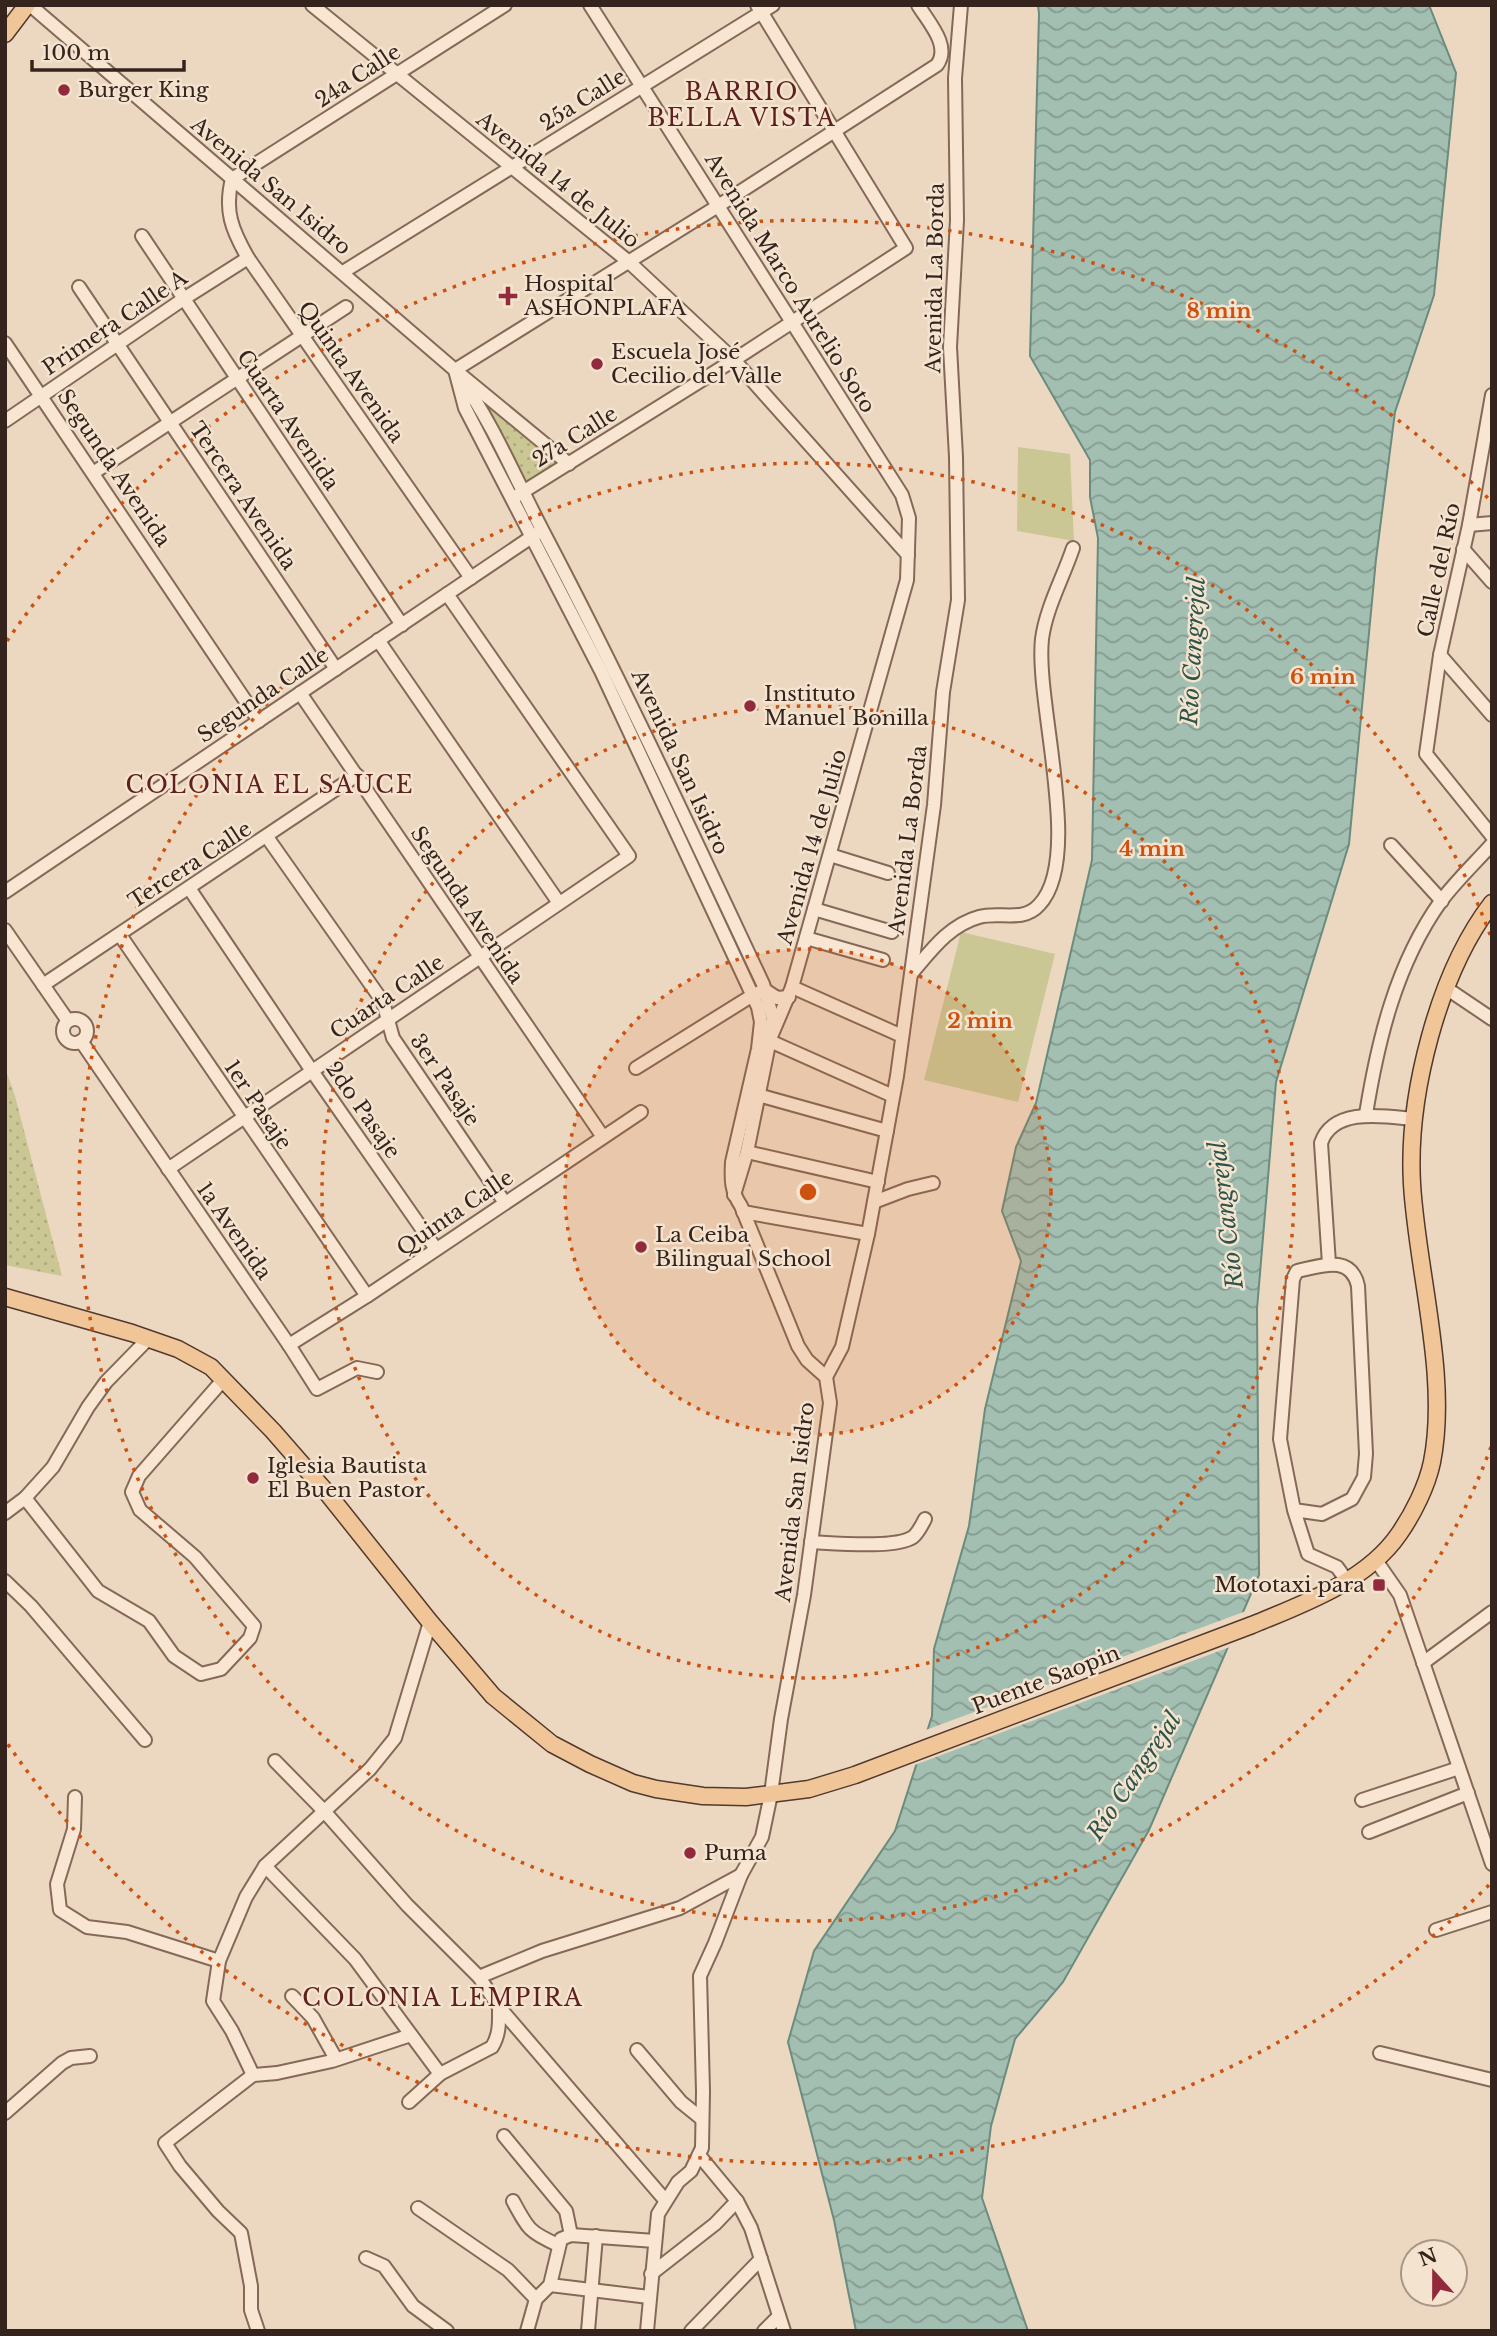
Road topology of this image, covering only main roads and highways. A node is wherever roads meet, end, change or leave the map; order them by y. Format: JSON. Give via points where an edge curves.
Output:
{"nodes":[{"id":1,"x":28,"y":5,"type":"edge"},
{"id":2,"x":5,"y":34,"type":"edge"},
{"id":3,"x":1492,"y":903,"type":"edge"},
{"id":4,"x":5,"y":1297,"type":"edge"}],
"edges":[{"from":1,"to":2,"type":"main road"},
{"from":3,"to":4,"type":"main road","name":"Puente Saopin","via":[[1446,988],[1427,1046],[1413,1119],[1412,1183],[1436,1380],[1436,1430],[1431,1465],[1398,1536],[1347,1581],[1316,1599],[809,1789],[726,1798],[678,1793],[633,1783],[552,1744],[493,1696],[328,1494],[211,1367],[148,1339]]}]}
